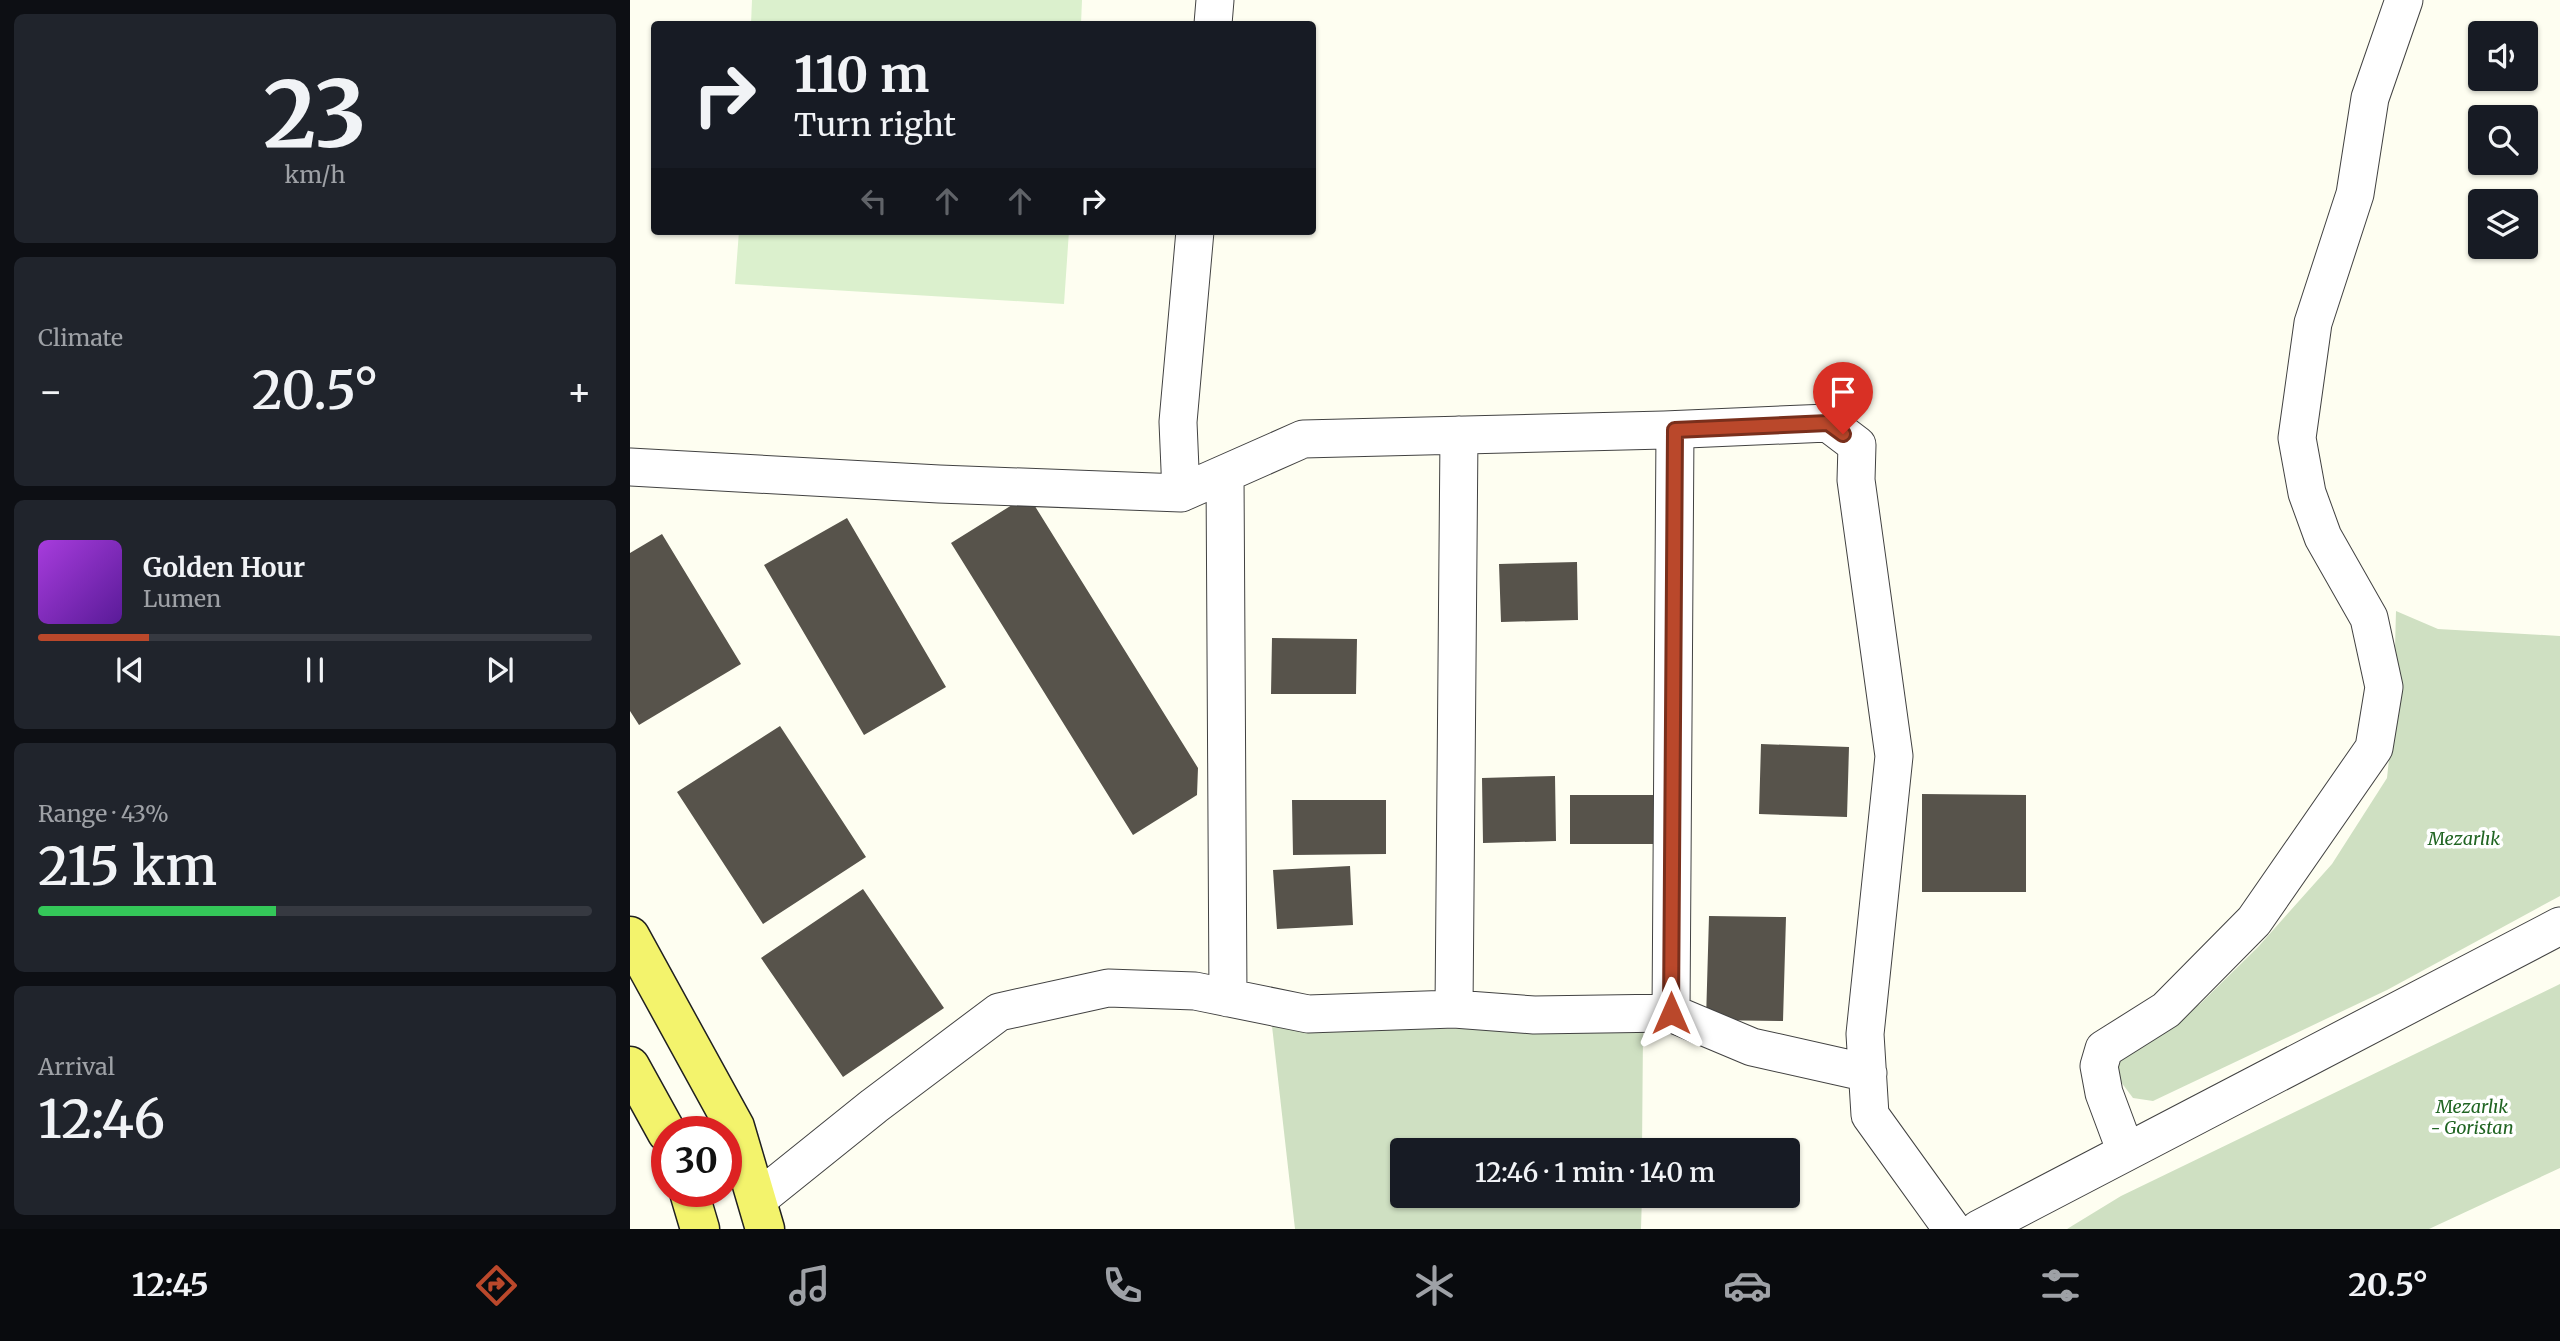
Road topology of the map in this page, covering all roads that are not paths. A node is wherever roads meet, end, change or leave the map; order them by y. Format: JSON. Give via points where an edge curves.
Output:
{"nodes":[{"id":1,"x":1215,"y":0,"type":"edge"},
{"id":2,"x":2404,"y":0,"type":"edge"},
{"id":3,"x":1213,"y":21,"type":"edge"},
{"id":4,"x":1195,"y":235,"type":"edge"},
{"id":5,"x":1675,"y":430,"type":"junction"},
{"id":6,"x":1459,"y":435,"type":"junction"},
{"id":7,"x":630,"y":467,"type":"edge"},
{"id":8,"x":1225,"y":474,"type":"junction"},
{"id":9,"x":1181,"y":494,"type":"junction"},
{"id":10,"x":2560,"y":926,"type":"edge"},
{"id":11,"x":630,"y":936,"type":"edge"},
{"id":12,"x":1228,"y":998,"type":"junction"},
{"id":13,"x":1454,"y":1009,"type":"junction"},
{"id":14,"x":1671,"y":1013,"type":"junction"},
{"id":15,"x":630,"y":1066,"type":"edge"},
{"id":16,"x":1868,"y":1073,"type":"junction"},
{"id":17,"x":658,"y":1116,"type":"edge"},
{"id":18,"x":2126,"y":1152,"type":"junction"},
{"id":19,"x":693,"y":1207,"type":"edge"},
{"id":20,"x":761,"y":1215,"type":"edge"},
{"id":21,"x":700,"y":1229,"type":"edge"},
{"id":22,"x":1952,"y":1229,"type":"edge"},
{"id":23,"x":1979,"y":1229,"type":"edge"}],
"edges":[{"from":1,"to":3,"type":"street"},
{"from":2,"to":18,"type":"street","via":[[2370,98],[2355,194],[2312,323],[2297,438],[2306,494],[2323,537],[2369,618],[2384,687],[2374,748],[2254,921],[2166,1010],[2104,1049],[2099,1066],[2104,1093]]},
{"from":4,"to":9,"type":"street","via":[[1178,422]]},
{"from":5,"to":6,"type":"street"},
{"from":5,"to":14,"type":"street"},
{"from":5,"to":16,"type":"street","via":[[1828,423],[1857,445],[1856,480],[1894,756],[1865,1034]]},
{"from":6,"to":8,"type":"street","via":[[1303,439]]},
{"from":6,"to":13,"type":"street"},
{"from":7,"to":9,"type":"street"},
{"from":8,"to":9,"type":"street"},
{"from":8,"to":12,"type":"street"},
{"from":10,"to":18,"type":"street"},
{"from":11,"to":20,"type":"main road","via":[[735,1127]]},
{"from":12,"to":13,"type":"street","via":[[1308,1014]]},
{"from":12,"to":20,"type":"street","via":[[1195,991],[1108,988],[999,1012],[874,1106]]},
{"from":13,"to":14,"type":"street","via":[[1534,1015]]},
{"from":14,"to":16,"type":"street","via":[[1752,1047]]},
{"from":15,"to":17,"type":"main road"},
{"from":16,"to":22,"type":"street","via":[[1870,1115]]},
{"from":18,"to":23,"type":"street"},
{"from":19,"to":21,"type":"main road"}]}
